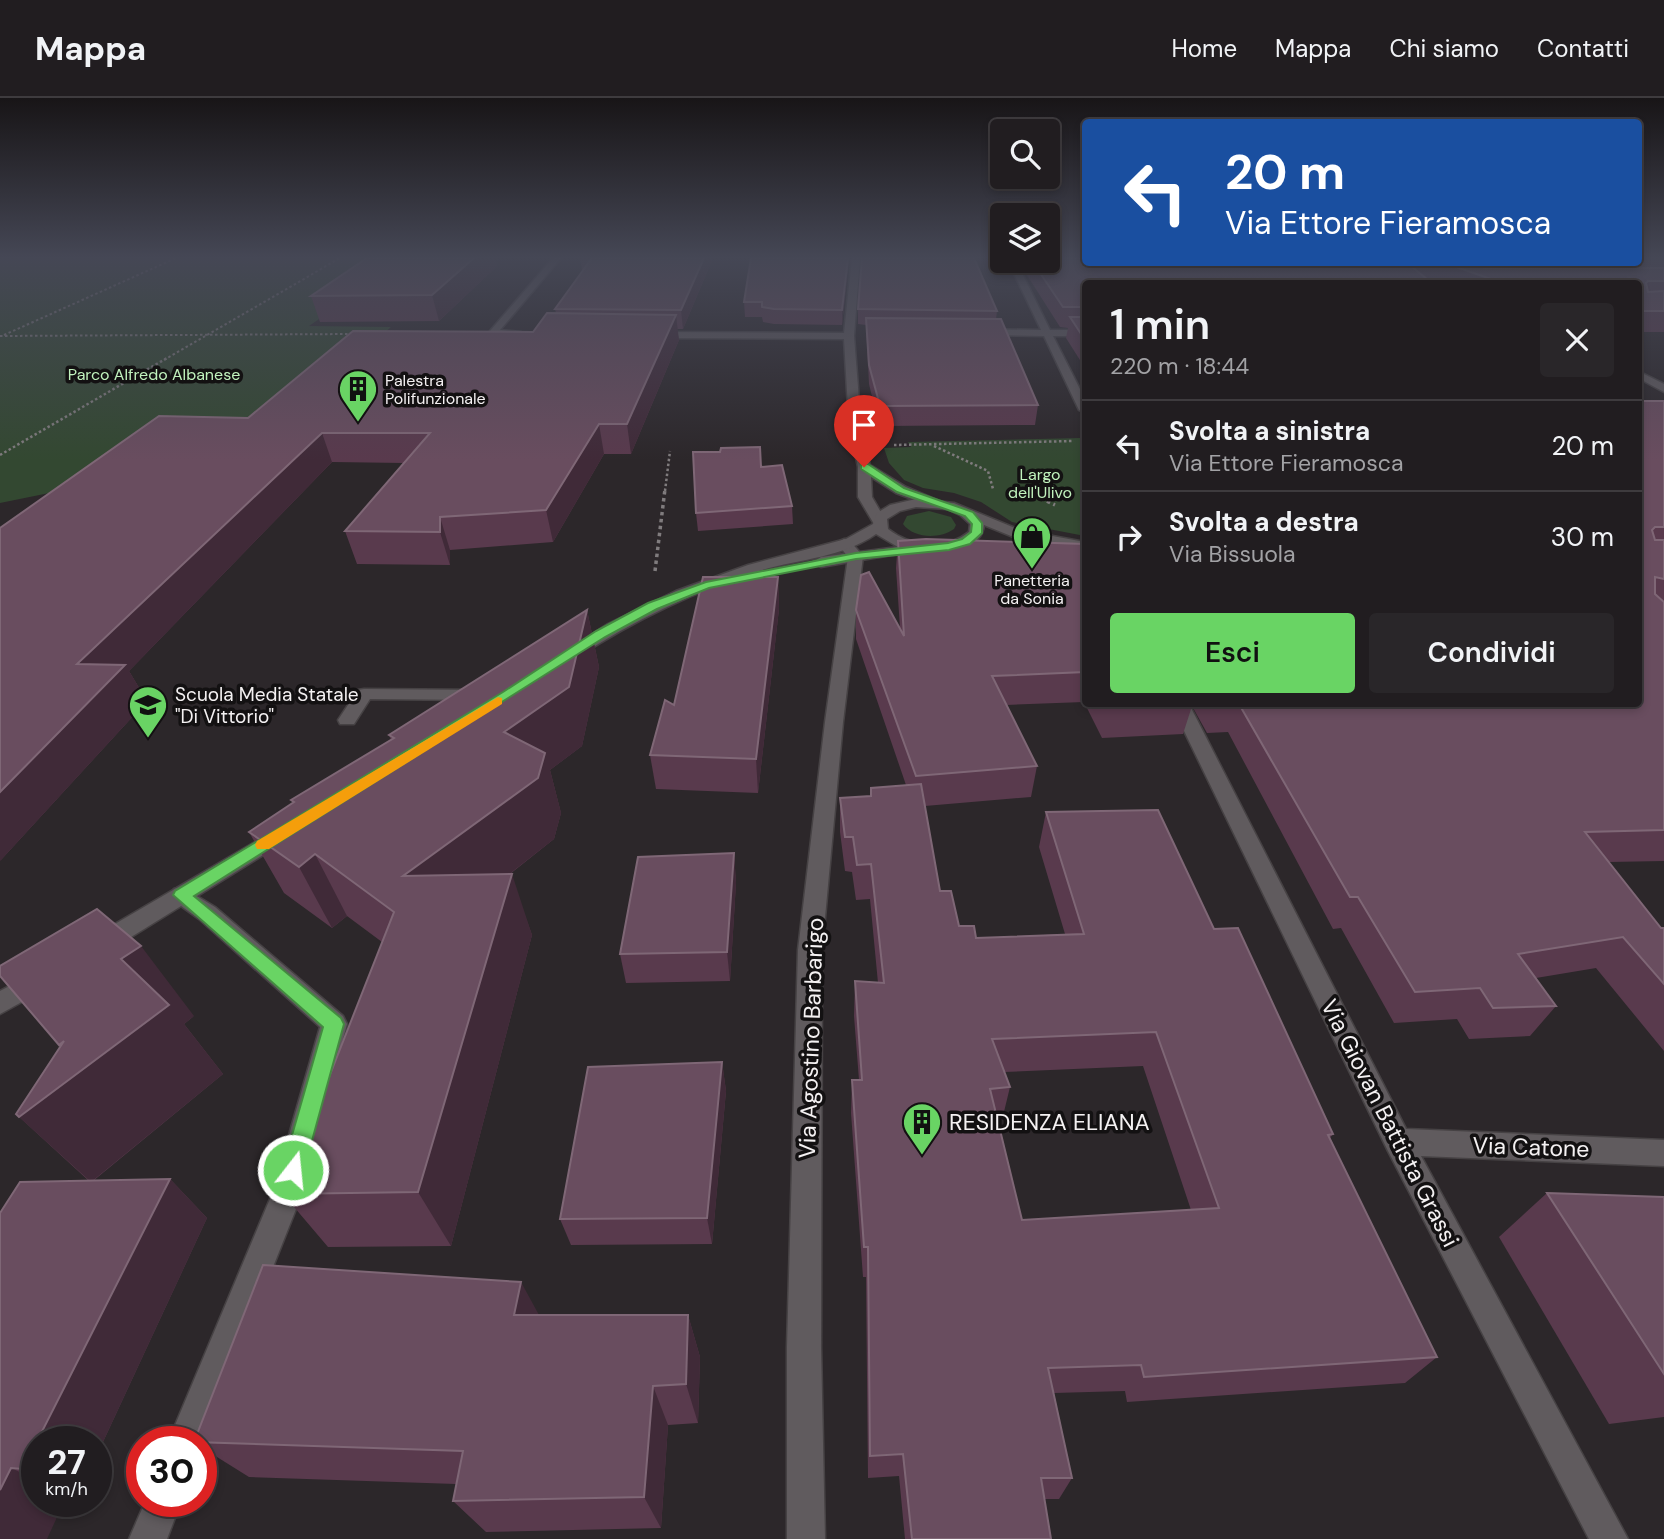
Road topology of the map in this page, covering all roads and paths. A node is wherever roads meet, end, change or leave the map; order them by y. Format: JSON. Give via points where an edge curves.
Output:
{"nodes":[{"id":1,"x":25,"y":325,"type":"edge"},
{"id":2,"x":221,"y":325,"type":"edge"},
{"id":3,"x":501,"y":325,"type":"edge"},
{"id":4,"x":852,"y":325,"type":"edge"},
{"id":5,"x":1044,"y":325,"type":"edge"},
{"id":6,"x":963,"y":331,"type":"edge"},
{"id":7,"x":852,"y":332,"type":"junction"},
{"id":8,"x":1047,"y":332,"type":"junction"},
{"id":9,"x":207,"y":333,"type":"junction"},
{"id":10,"x":1082,"y":333,"type":"edge"},
{"id":11,"x":356,"y":334,"type":"edge"},
{"id":12,"x":535,"y":334,"type":"edge"},
{"id":13,"x":646,"y":334,"type":"edge"},
{"id":14,"x":1,"y":336,"type":"edge"},
{"id":15,"x":1642,"y":376,"type":"edge"},
{"id":16,"x":1664,"y":389,"type":"edge"},
{"id":17,"x":1082,"y":404,"type":"edge"},
{"id":18,"x":1082,"y":441,"type":"edge"},
{"id":19,"x":930,"y":444,"type":"junction"},
{"id":20,"x":889,"y":445,"type":"dead end"},
{"id":21,"x":0,"y":450,"type":"edge"},
{"id":22,"x":9,"y":450,"type":"junction"},
{"id":23,"x":670,"y":451,"type":"dead end"},
{"id":24,"x":0,"y":455,"type":"edge"},
{"id":25,"x":864,"y":467,"type":"junction"},
{"id":26,"x":994,"y":492,"type":"dead end"},
{"id":27,"x":1005,"y":492,"type":"dead end"},
{"id":28,"x":939,"y":504,"type":"junction"},
{"id":29,"x":1062,"y":507,"type":"dead end"},
{"id":30,"x":969,"y":514,"type":"junction"},
{"id":31,"x":879,"y":524,"type":"junction"},
{"id":32,"x":949,"y":547,"type":"junction"},
{"id":33,"x":1082,"y":547,"type":"edge"},
{"id":34,"x":932,"y":548,"type":"junction"},
{"id":35,"x":1082,"y":548,"type":"edge"},
{"id":36,"x":983,"y":549,"type":"edge"},
{"id":37,"x":850,"y":550,"type":"junction"},
{"id":38,"x":1016,"y":551,"type":"edge"},
{"id":39,"x":677,"y":595,"type":"junction"},
{"id":40,"x":554,"y":664,"type":"edge"},
{"id":41,"x":1181,"y":707,"type":"edge"},
{"id":42,"x":473,"y":716,"type":"edge"},
{"id":43,"x":348,"y":720,"type":"dead end"},
{"id":44,"x":298,"y":824,"type":"edge"},
{"id":45,"x":181,"y":895,"type":"junction"},
{"id":46,"x":79,"y":956,"type":"edge"},
{"id":47,"x":57,"y":970,"type":"edge"},
{"id":48,"x":0,"y":1004,"type":"edge"},
{"id":49,"x":1398,"y":1142,"type":"junction"},
{"id":50,"x":1664,"y":1153,"type":"edge"},
{"id":51,"x":193,"y":1426,"type":"edge"},
{"id":52,"x":157,"y":1517,"type":"edge"},
{"id":53,"x":148,"y":1539,"type":"edge"},
{"id":54,"x":806,"y":1539,"type":"edge"},
{"id":55,"x":1609,"y":1539,"type":"edge"}],
"edges":[{"from":1,"to":14,"type":"path"},
{"from":2,"to":9,"type":"path"},
{"from":3,"to":12,"type":"street","via":[[494,334]]},
{"from":4,"to":7,"type":"street"},
{"from":5,"to":8,"type":"street"},
{"from":6,"to":8,"type":"street"},
{"from":7,"to":13,"type":"street"},
{"from":7,"to":25,"type":"street","via":[[855,425]]},
{"from":8,"to":10,"type":"street"},
{"from":8,"to":17,"type":"street"},
{"from":9,"to":11,"type":"path"},
{"from":9,"to":14,"type":"path"},
{"from":9,"to":22,"type":"path"},
{"from":15,"to":16,"type":"street"},
{"from":18,"to":19,"type":"path"},
{"from":19,"to":20,"type":"path"},
{"from":19,"to":26,"type":"path","via":[[988,471]]},
{"from":21,"to":22,"type":"path"},
{"from":22,"to":24,"type":"path"},
{"from":23,"to":39,"type":"path","via":[[655,572],[656,580]]},
{"from":25,"to":28,"type":"street","via":[[901,490]]},
{"from":25,"to":31,"type":"street","via":[[867,505]]},
{"from":27,"to":29,"type":"path","via":[[1027,492]]},
{"from":28,"to":30,"type":"street"},
{"from":28,"to":31,"type":"street","via":[[895,508],[882,516]]},
{"from":30,"to":32,"type":"street","via":[[977,523],[976,533]]},
{"from":30,"to":33,"type":"street","via":[[1016,534]]},
{"from":31,"to":34,"type":"street","via":[[885,535],[900,543]]},
{"from":31,"to":37,"type":"street"},
{"from":32,"to":34,"type":"street"},
{"from":32,"to":36,"type":"street"},
{"from":34,"to":37,"type":"street"},
{"from":35,"to":38,"type":"street"},
{"from":37,"to":39,"type":"street"},
{"from":37,"to":54,"type":"street","name":"Via Agostino Barbarigo","via":[[810,950]]},
{"from":39,"to":40,"type":"street"},
{"from":41,"to":49,"type":"street","name":"Via Giovan Battista Grassi"},
{"from":42,"to":43,"type":"street","via":[[496,698],[364,694]]},
{"from":44,"to":45,"type":"street"},
{"from":45,"to":46,"type":"street"},
{"from":45,"to":51,"type":"street","via":[[334,1024],[287,1195]]},
{"from":47,"to":48,"type":"street"},
{"from":49,"to":50,"type":"street","name":"Via Catone"},
{"from":49,"to":55,"type":"street","name":"Via Giovan Battista Grassi"},
{"from":52,"to":53,"type":"street"}]}
